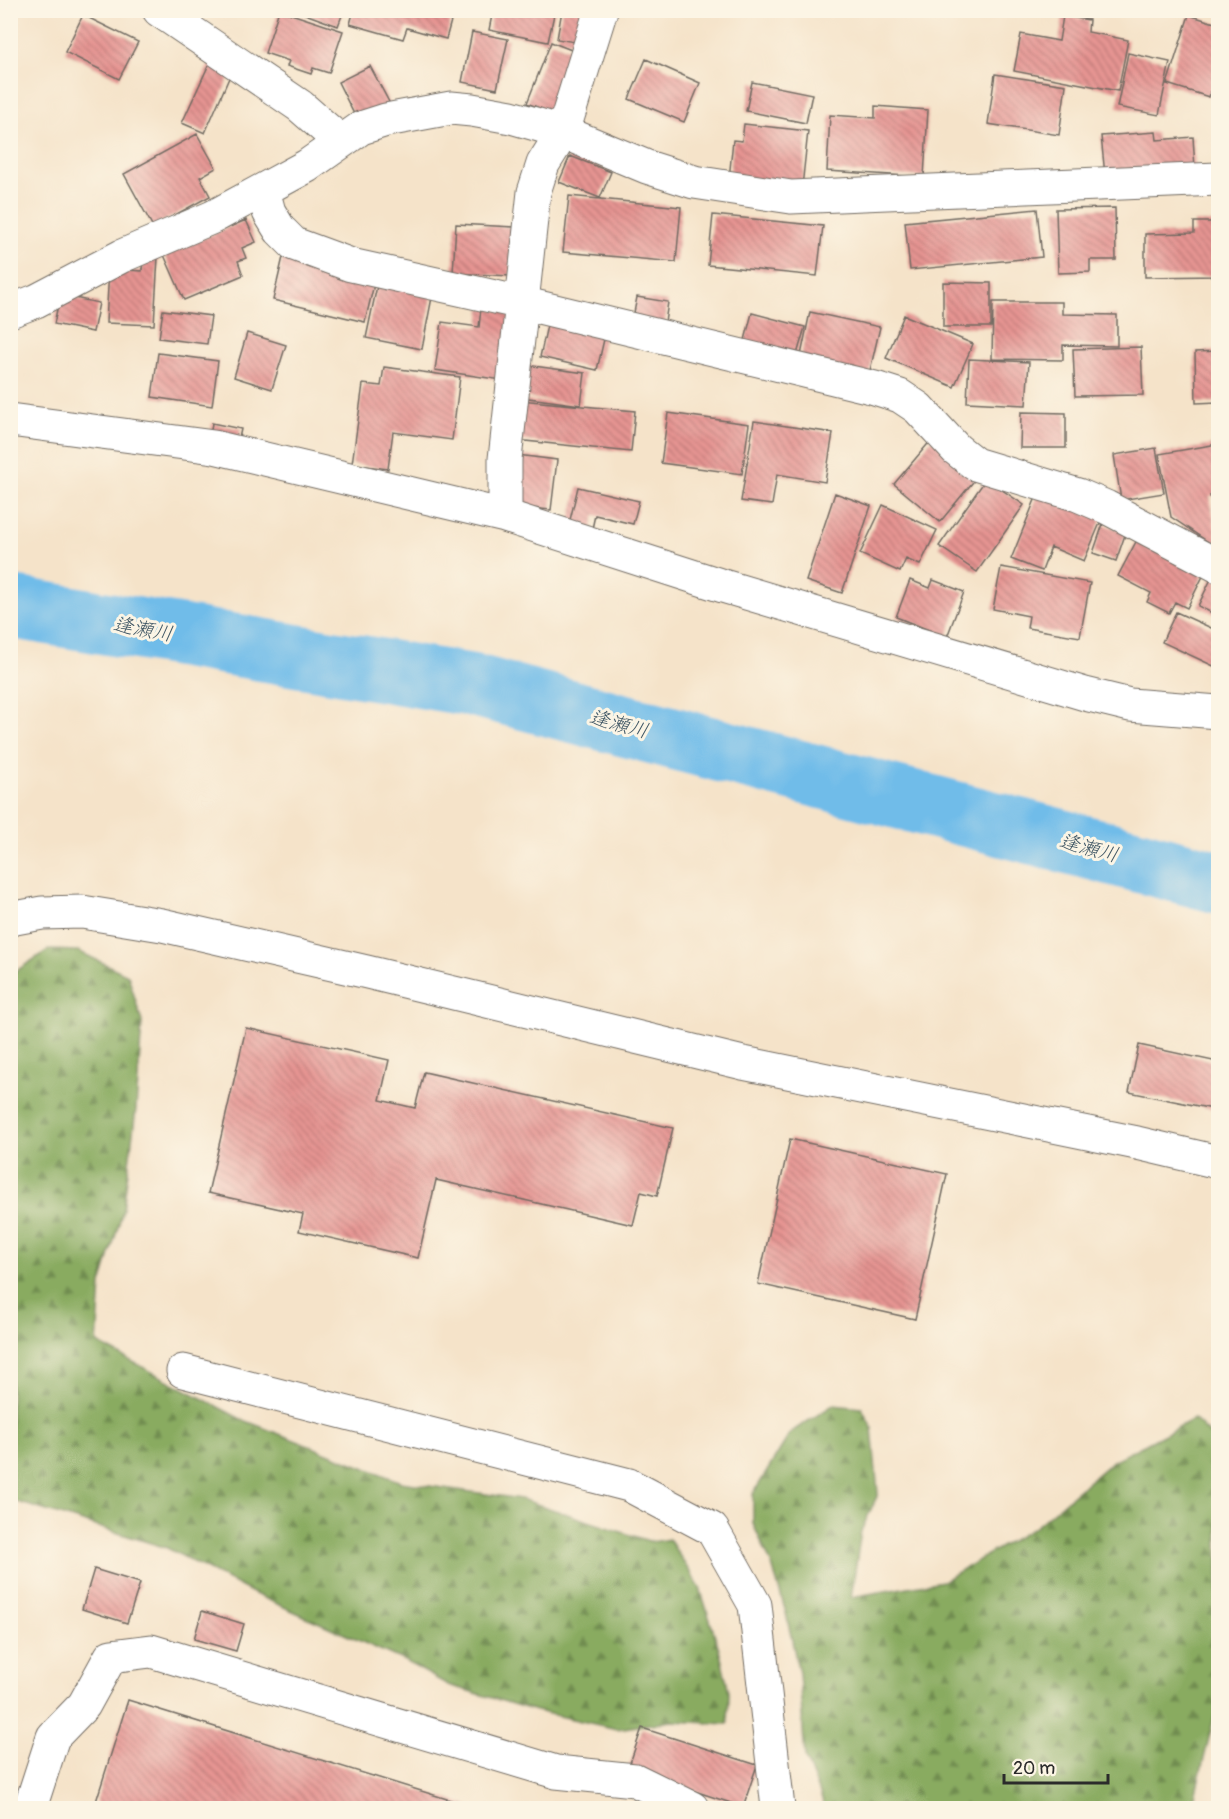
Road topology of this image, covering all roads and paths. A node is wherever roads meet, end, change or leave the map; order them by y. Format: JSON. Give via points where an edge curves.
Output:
{"nodes":[{"id":1,"x":159,"y":10,"type":"edge"},
{"id":2,"x":601,"y":10,"type":"edge"},
{"id":3,"x":563,"y":132,"type":"junction"},
{"id":4,"x":341,"y":142,"type":"junction"},
{"id":5,"x":1218,"y":179,"type":"edge"},
{"id":6,"x":262,"y":190,"type":"junction"},
{"id":7,"x":19,"y":299,"type":"edge"},
{"id":8,"x":522,"y":303,"type":"junction"},
{"id":9,"x":10,"y":420,"type":"edge"},
{"id":10,"x":506,"y":516,"type":"junction"},
{"id":11,"x":1218,"y":566,"type":"edge"},
{"id":12,"x":1218,"y":712,"type":"edge"},
{"id":13,"x":10,"y":919,"type":"edge"},
{"id":14,"x":1218,"y":1162,"type":"edge"},
{"id":15,"x":183,"y":1371,"type":"dead end"},
{"id":16,"x":30,"y":1809,"type":"edge"},
{"id":17,"x":692,"y":1809,"type":"edge"},
{"id":18,"x":778,"y":1809,"type":"edge"}],
"edges":[{"from":1,"to":4,"type":"street","via":[[300,106]]},
{"from":2,"to":3,"type":"street"},
{"from":3,"to":4,"type":"street","via":[[511,117],[451,108],[386,120],[361,128]]},
{"from":3,"to":5,"type":"street","via":[[694,182],[791,197]]},
{"from":3,"to":8,"type":"street","via":[[543,164],[534,192]]},
{"from":4,"to":6,"type":"street"},
{"from":6,"to":7,"type":"street","via":[[213,218]]},
{"from":6,"to":8,"type":"street","via":[[280,230],[303,248],[351,265]]},
{"from":8,"to":10,"type":"street","via":[[505,459]]},
{"from":8,"to":11,"type":"street","via":[[900,396],[918,408],[975,464],[1107,507]]},
{"from":9,"to":10,"type":"street","via":[[214,447]]},
{"from":10,"to":12,"type":"street","via":[[723,586],[1085,694],[1130,705]]},
{"from":13,"to":14,"type":"street","via":[[82,912],[162,925],[743,1063]]},
{"from":15,"to":18,"type":"street","via":[[629,1485],[712,1529],[755,1605]]},
{"from":16,"to":17,"type":"street","via":[[53,1737],[84,1705],[111,1656],[151,1651],[556,1772],[635,1780]]}]}
